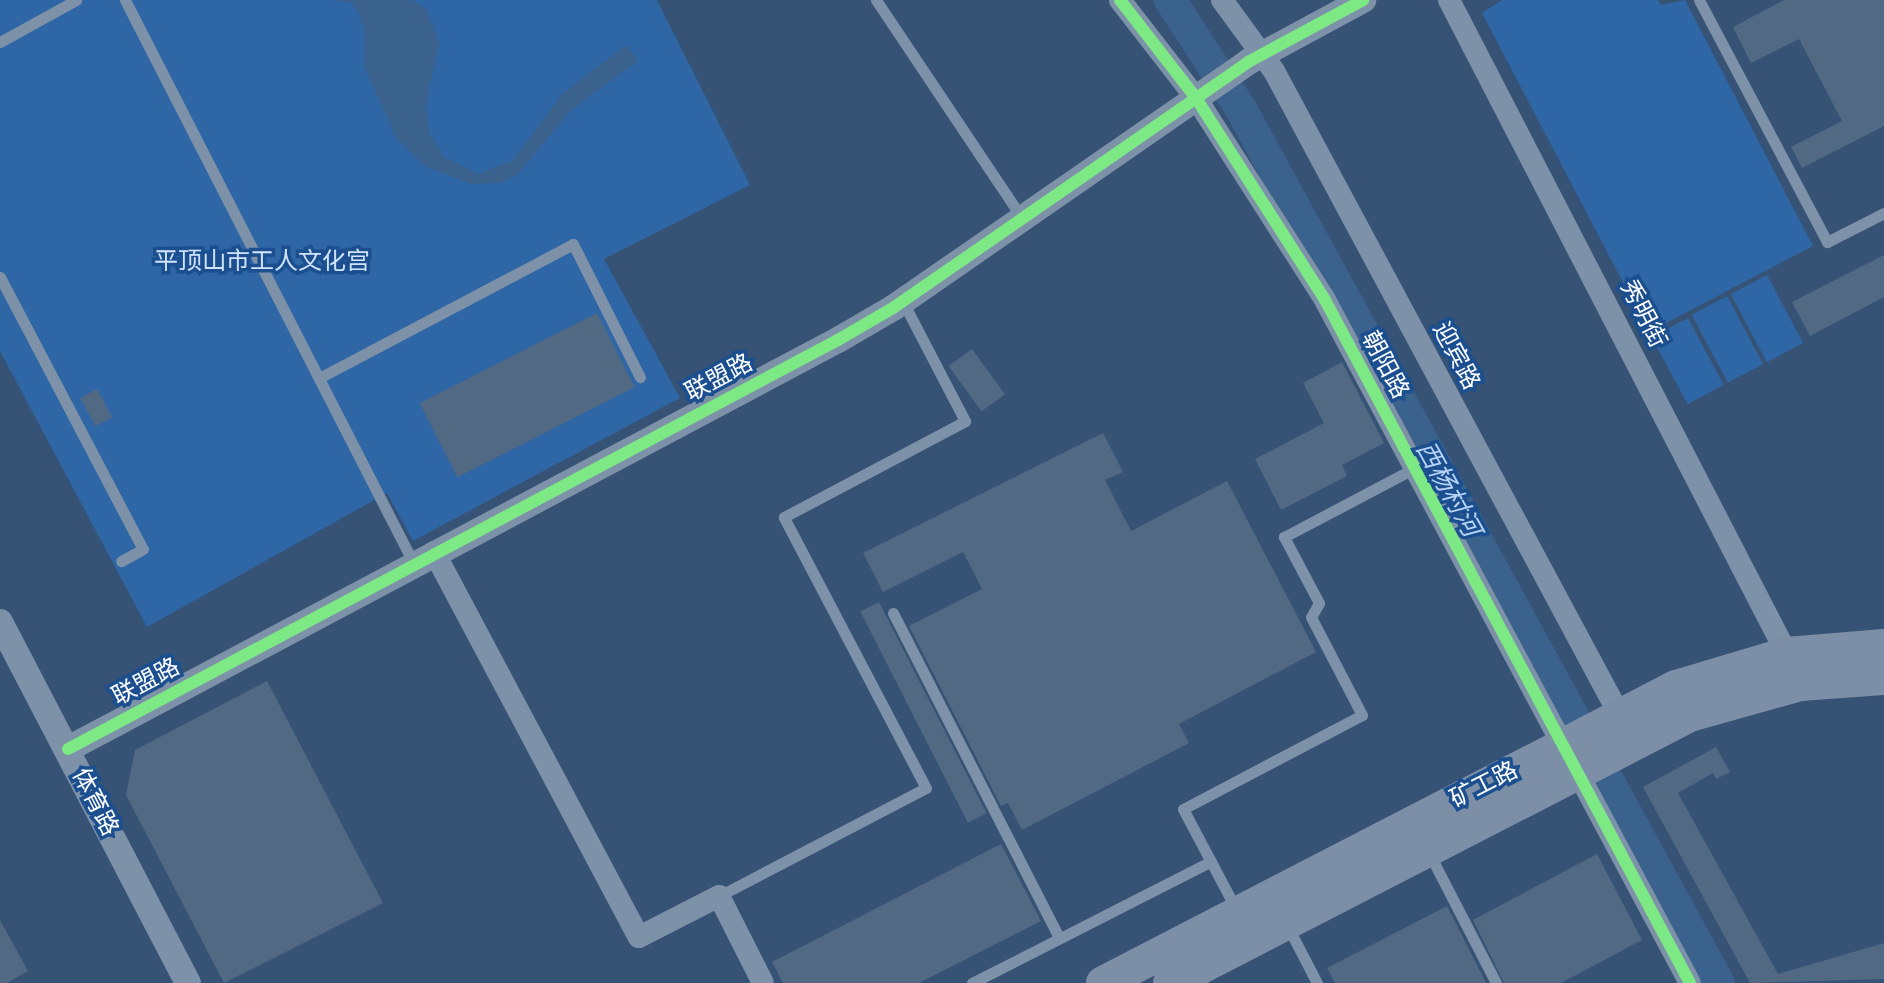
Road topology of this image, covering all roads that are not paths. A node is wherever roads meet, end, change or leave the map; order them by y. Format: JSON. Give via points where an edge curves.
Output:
{"nodes":[{"id":1,"x":76,"y":0,"type":"edge"},
{"id":2,"x":125,"y":0,"type":"edge"},
{"id":3,"x":876,"y":0,"type":"edge"},
{"id":4,"x":1120,"y":0,"type":"edge"},
{"id":5,"x":1222,"y":0,"type":"edge"},
{"id":6,"x":1363,"y":0,"type":"edge"},
{"id":7,"x":1449,"y":0,"type":"edge"},
{"id":8,"x":1699,"y":0,"type":"edge"},
{"id":9,"x":0,"y":42,"type":"edge"},
{"id":10,"x":1255,"y":57,"type":"junction"},
{"id":11,"x":1200,"y":95,"type":"junction"},
{"id":12,"x":1884,"y":213,"type":"edge"},
{"id":13,"x":1022,"y":218,"type":"junction"},
{"id":14,"x":0,"y":277,"type":"edge"},
{"id":15,"x":902,"y":301,"type":"junction"},
{"id":16,"x":640,"y":377,"type":"dead end"},
{"id":17,"x":319,"y":378,"type":"junction"},
{"id":18,"x":1415,"y":468,"type":"junction"},
{"id":19,"x":424,"y":558,"type":"junction"},
{"id":20,"x":121,"y":561,"type":"dead end"},
{"id":21,"x":893,"y":613,"type":"dead end"},
{"id":22,"x":0,"y":622,"type":"edge"},
{"id":23,"x":1884,"y":646,"type":"edge"},
{"id":24,"x":1787,"y":654,"type":"junction"},
{"id":25,"x":1884,"y":678,"type":"edge"},
{"id":26,"x":1618,"y":734,"type":"junction"},
{"id":27,"x":68,"y":749,"type":"junction"},
{"id":28,"x":1571,"y":758,"type":"junction"},
{"id":29,"x":1427,"y":849,"type":"junction"},
{"id":30,"x":1211,"y":861,"type":"junction"},
{"id":31,"x":719,"y":896,"type":"junction"},
{"id":32,"x":1238,"y":913,"type":"junction"},
{"id":33,"x":1286,"y":923,"type":"junction"},
{"id":34,"x":1059,"y":938,"type":"junction"},
{"id":35,"x":188,"y":983,"type":"edge"},
{"id":36,"x":763,"y":983,"type":"edge"},
{"id":37,"x":972,"y":983,"type":"edge"},
{"id":38,"x":1103,"y":983,"type":"edge"},
{"id":39,"x":1170,"y":983,"type":"edge"},
{"id":40,"x":1317,"y":983,"type":"edge"},
{"id":41,"x":1496,"y":983,"type":"edge"},
{"id":42,"x":1690,"y":983,"type":"edge"}],
"edges":[{"from":1,"to":9,"type":"lane"},
{"from":2,"to":17,"type":"lane"},
{"from":3,"to":13,"type":"lane"},
{"from":4,"to":11,"type":"street","name":"朝阳路"},
{"from":5,"to":10,"type":"street","name":"迎宾路"},
{"from":6,"to":10,"type":"street","name":"联盟路"},
{"from":7,"to":24,"type":"street","name":"秀明街"},
{"from":8,"to":12,"type":"lane","via":[[1827,242]]},
{"from":10,"to":11,"type":"street","name":"联盟路"},
{"from":10,"to":26,"type":"street","name":"迎宾路"},
{"from":11,"to":13,"type":"street","name":"联盟路"},
{"from":11,"to":18,"type":"street","name":"朝阳路","via":[[1325,300]]},
{"from":13,"to":15,"type":"street","name":"联盟路"},
{"from":14,"to":20,"type":"lane","via":[[143,549]]},
{"from":15,"to":19,"type":"street","name":"联盟路","via":[[838,340]]},
{"from":15,"to":31,"type":"lane","via":[[965,421],[784,517],[926,788]]},
{"from":16,"to":17,"type":"lane","via":[[573,244]]},
{"from":17,"to":19,"type":"lane"},
{"from":18,"to":28,"type":"street","name":"朝阳路"},
{"from":18,"to":30,"type":"lane","via":[[1284,537],[1319,603],[1311,617],[1362,715],[1183,809]]},
{"from":19,"to":27,"type":"street","name":"联盟路"},
{"from":19,"to":31,"type":"street","via":[[639,937]]},
{"from":21,"to":34,"type":"lane"},
{"from":22,"to":27,"type":"street","name":"体育路"},
{"from":23,"to":24,"type":"main road","name":"矿工路"},
{"from":24,"to":26,"type":"main road","name":"矿工路","via":[[1676,687]]},
{"from":25,"to":26,"type":"main road","name":"矿工路","via":[[1827,680],[1758,693]]},
{"from":26,"to":28,"type":"main road","name":"矿工路"},
{"from":27,"to":35,"type":"street","name":"体育路"},
{"from":28,"to":29,"type":"main road","name":"矿工路"},
{"from":28,"to":32,"type":"main road","name":"矿工路"},
{"from":28,"to":42,"type":"street","name":"朝阳路"},
{"from":29,"to":33,"type":"main road","name":"矿工路"},
{"from":29,"to":41,"type":"lane"},
{"from":30,"to":32,"type":"lane"},
{"from":30,"to":34,"type":"lane"},
{"from":31,"to":36,"type":"street"},
{"from":32,"to":38,"type":"main road","name":"矿工路"},
{"from":33,"to":39,"type":"main road","name":"矿工路"},
{"from":33,"to":40,"type":"lane"},
{"from":34,"to":37,"type":"lane"}]}
